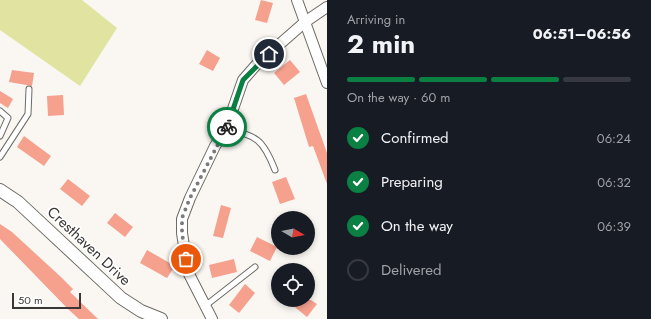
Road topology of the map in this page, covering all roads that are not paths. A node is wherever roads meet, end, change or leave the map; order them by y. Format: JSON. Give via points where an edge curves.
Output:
{"nodes":[{"id":1,"x":297,"y":0,"type":"edge"},
{"id":2,"x":327,"y":7,"type":"edge"},
{"id":3,"x":305,"y":22,"type":"junction"},
{"id":4,"x":327,"y":83,"type":"edge"},
{"id":5,"x":29,"y":89,"type":"dead end"},
{"id":6,"x":0,"y":111,"type":"edge"},
{"id":7,"x":226,"y":129,"type":"junction"},
{"id":8,"x":0,"y":136,"type":"edge"},
{"id":9,"x":0,"y":157,"type":"edge"},
{"id":10,"x":275,"y":170,"type":"dead end"},
{"id":11,"x":0,"y":190,"type":"edge"},
{"id":12,"x":255,"y":267,"type":"dead end"},
{"id":13,"x":205,"y":306,"type":"junction"},
{"id":14,"x":161,"y":319,"type":"edge"},
{"id":15,"x":212,"y":319,"type":"edge"}],
"edges":[{"from":1,"to":3,"type":"street"},
{"from":2,"to":3,"type":"street"},
{"from":3,"to":4,"type":"street"},
{"from":3,"to":7,"type":"street","via":[[257,64],[243,80]]},
{"from":5,"to":9,"type":"lane","via":[[28,114]]},
{"from":6,"to":8,"type":"lane","via":[[8,118]]},
{"from":7,"to":10,"type":"lane","via":[[255,138],[269,155]]},
{"from":7,"to":13,"type":"street","via":[[215,146],[182,218],[188,272]]},
{"from":11,"to":14,"type":"street","name":"Cresthaven Drive","via":[[18,202],[121,298],[141,311]]},
{"from":12,"to":13,"type":"lane"},
{"from":13,"to":15,"type":"street"}]}
